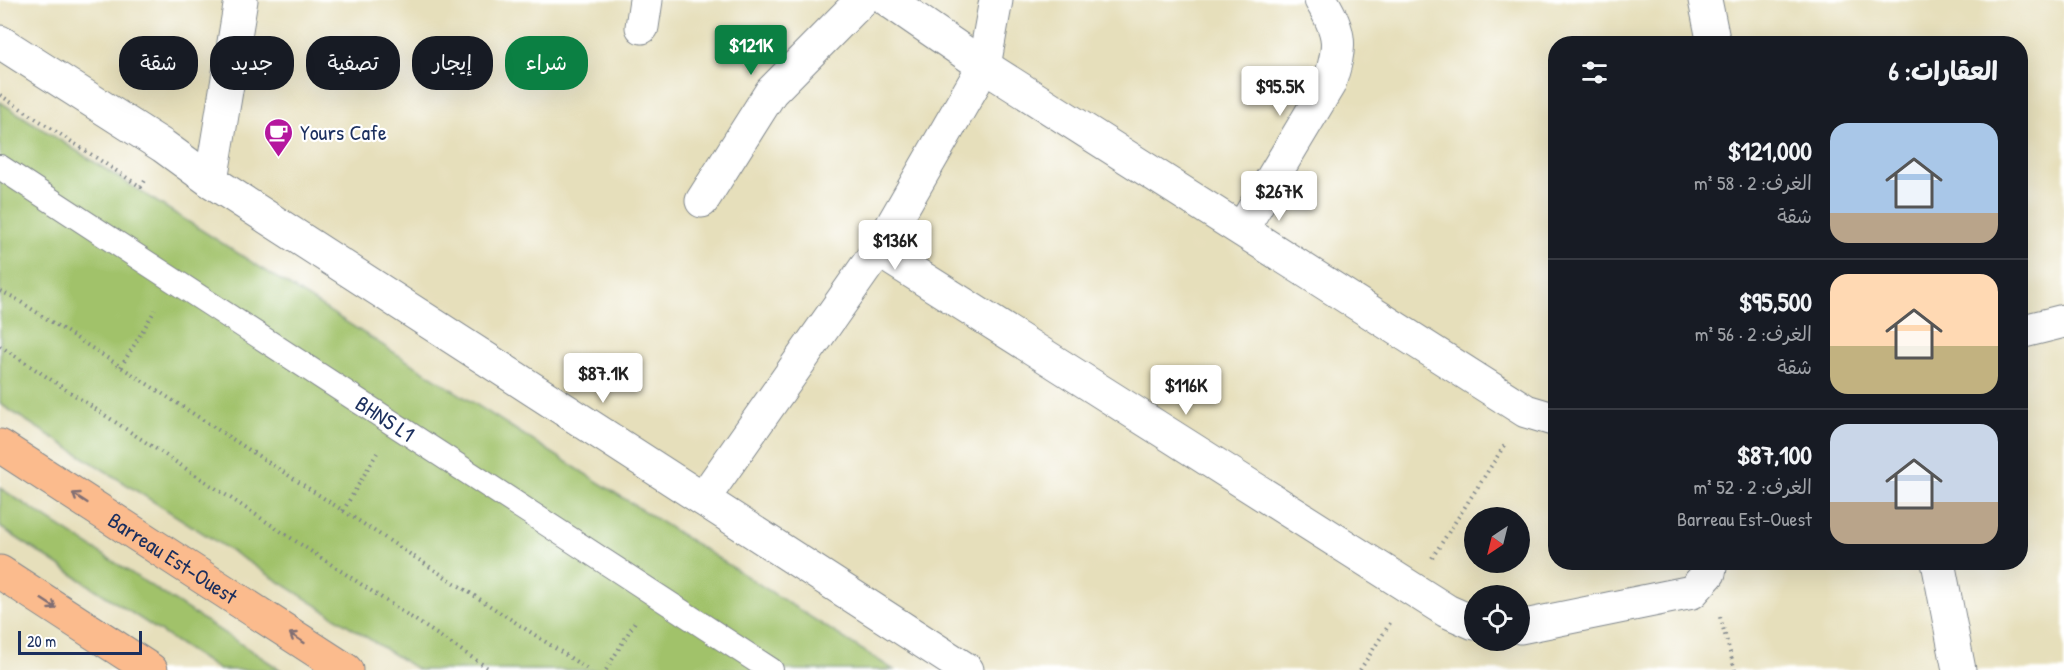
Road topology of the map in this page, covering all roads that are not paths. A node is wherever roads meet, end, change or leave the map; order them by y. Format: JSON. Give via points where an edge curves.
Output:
{"nodes":[{"id":1,"x":241,"y":0,"type":"edge"},
{"id":2,"x":862,"y":0,"type":"edge"},
{"id":3,"x":888,"y":0,"type":"edge"},
{"id":4,"x":996,"y":0,"type":"edge"},
{"id":5,"x":1321,"y":0,"type":"edge"},
{"id":6,"x":1705,"y":0,"type":"edge"},
{"id":7,"x":1712,"y":36,"type":"edge"},
{"id":8,"x":0,"y":42,"type":"edge"},
{"id":9,"x":984,"y":66,"type":"junction"},
{"id":10,"x":0,"y":167,"type":"edge"},
{"id":11,"x":0,"y":180,"type":"edge"},
{"id":12,"x":211,"y":181,"type":"junction"},
{"id":13,"x":702,"y":201,"type":"dead end"},
{"id":14,"x":1242,"y":229,"type":"junction"},
{"id":15,"x":878,"y":250,"type":"junction"},
{"id":16,"x":2064,"y":321,"type":"edge"},
{"id":17,"x":2028,"y":330,"type":"edge"},
{"id":18,"x":1541,"y":415,"type":"edge"},
{"id":19,"x":0,"y":446,"type":"edge"},
{"id":20,"x":703,"y":499,"type":"junction"},
{"id":21,"x":1708,"y":570,"type":"edge"},
{"id":22,"x":1940,"y":570,"type":"edge"},
{"id":23,"x":0,"y":572,"type":"edge"},
{"id":24,"x":1464,"y":619,"type":"edge"},
{"id":25,"x":1530,"y":626,"type":"edge"},
{"id":26,"x":151,"y":670,"type":"edge"},
{"id":27,"x":346,"y":670,"type":"edge"},
{"id":28,"x":747,"y":670,"type":"edge"},
{"id":29,"x":771,"y":670,"type":"edge"},
{"id":30,"x":967,"y":670,"type":"edge"},
{"id":31,"x":1959,"y":670,"type":"edge"}],
"edges":[{"from":1,"to":12,"type":"street"},
{"from":2,"to":13,"type":"street","via":[[771,92]]},
{"from":3,"to":9,"type":"street"},
{"from":4,"to":9,"type":"street"},
{"from":5,"to":14,"type":"street","via":[[1335,23],[1338,43],[1329,84]]},
{"from":6,"to":7,"type":"street"},
{"from":8,"to":12,"type":"street"},
{"from":9,"to":14,"type":"street"},
{"from":9,"to":15,"type":"street"},
{"from":10,"to":29,"type":"lane","name":"BHNS L1"},
{"from":11,"to":28,"type":"lane","name":"BHNS L1"},
{"from":12,"to":20,"type":"street"},
{"from":14,"to":18,"type":"street"},
{"from":15,"to":20,"type":"street"},
{"from":15,"to":24,"type":"street","via":[[1412,590]]},
{"from":16,"to":17,"type":"street"},
{"from":27,"to":19,"type":"main road","name":"Barreau Est-Ouest","one_way":true},
{"from":20,"to":30,"type":"street"},
{"from":21,"to":25,"type":"street","via":[[1692,592]]},
{"from":22,"to":31,"type":"street"},
{"from":23,"to":26,"type":"main road","one_way":true}]}
